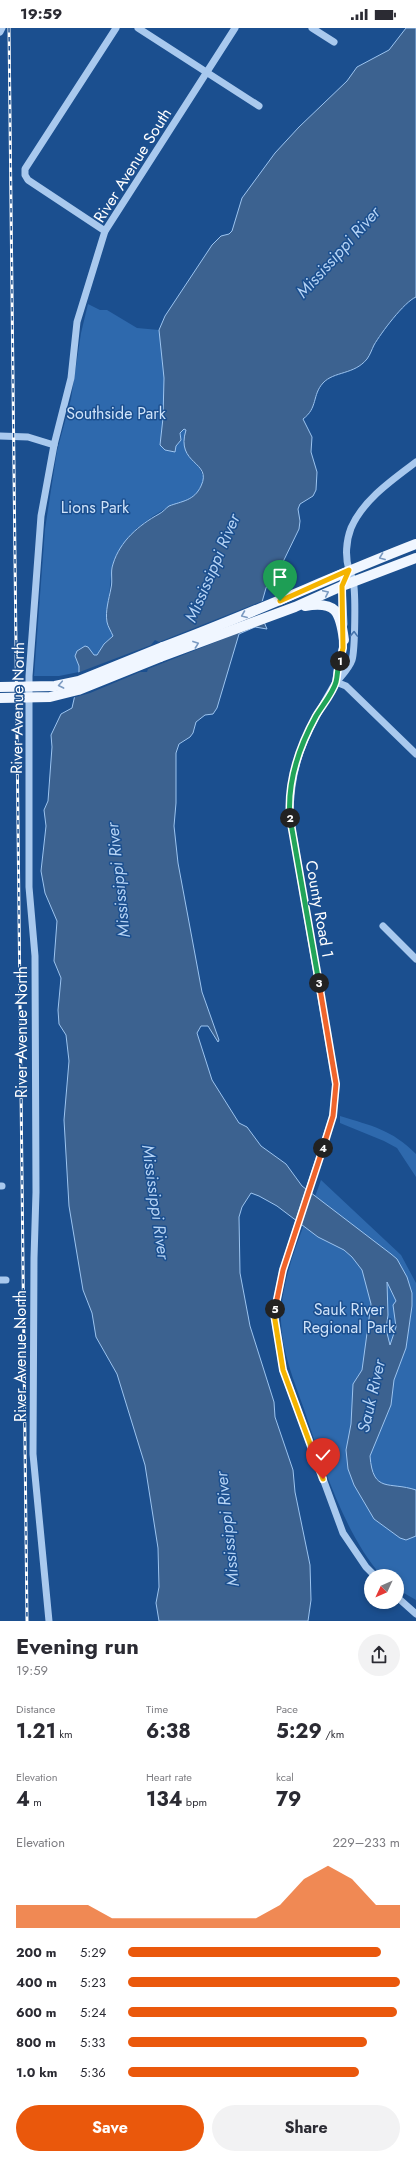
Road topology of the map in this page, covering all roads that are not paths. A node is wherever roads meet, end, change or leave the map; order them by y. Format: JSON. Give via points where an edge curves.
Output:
{"nodes":[{"id":1,"x":2,"y":28,"type":"edge"},
{"id":2,"x":116,"y":28,"type":"edge"},
{"id":3,"x":138,"y":28,"type":"edge"},
{"id":4,"x":235,"y":28,"type":"edge"},
{"id":5,"x":312,"y":28,"type":"edge"},
{"id":6,"x":0,"y":32,"type":"edge"},
{"id":7,"x":334,"y":42,"type":"dead end"},
{"id":8,"x":207,"y":72,"type":"junction"},
{"id":9,"x":259,"y":106,"type":"dead end"},
{"id":10,"x":105,"y":230,"type":"junction"},
{"id":11,"x":0,"y":436,"type":"edge"},
{"id":12,"x":0,"y":441,"type":"edge"},
{"id":13,"x":54,"y":445,"type":"junction"},
{"id":14,"x":416,"y":462,"type":"edge"},
{"id":15,"x":416,"y":544,"type":"edge"},
{"id":16,"x":416,"y":558,"type":"edge"},
{"id":17,"x":349,"y":570,"type":"junction"},
{"id":18,"x":353,"y":581,"type":"junction"},
{"id":19,"x":342,"y":586,"type":"junction"},
{"id":20,"x":295,"y":607,"type":"junction"},
{"id":21,"x":344,"y":640,"type":"junction"},
{"id":22,"x":336,"y":682,"type":"junction"},
{"id":23,"x":0,"y":687,"type":"edge"},
{"id":24,"x":0,"y":698,"type":"edge"},
{"id":25,"x":416,"y":754,"type":"edge"},
{"id":26,"x":384,"y":926,"type":"dead end"},
{"id":27,"x":416,"y":959,"type":"edge"},
{"id":28,"x":368,"y":1569,"type":"edge"},
{"id":29,"x":404,"y":1602,"type":"edge"},
{"id":30,"x":404,"y":1603,"type":"edge"},
{"id":31,"x":416,"y":1608,"type":"edge"},
{"id":32,"x":416,"y":1614,"type":"edge"},
{"id":33,"x":49,"y":1621,"type":"edge"}],
"edges":[{"from":1,"to":6,"type":"street"},
{"from":2,"to":10,"type":"street","via":[[25,169],[28,180]]},
{"from":3,"to":8,"type":"street"},
{"from":4,"to":8,"type":"street","name":"River Avenue South"},
{"from":5,"to":7,"type":"street"},
{"from":8,"to":9,"type":"street"},
{"from":8,"to":10,"type":"street","name":"River Avenue South"},
{"from":10,"to":13,"type":"street","name":"River Avenue South","via":[[77,322],[71,378]]},
{"from":11,"to":13,"type":"street","via":[[28,437]]},
{"from":12,"to":13,"type":"street","via":[[20,440]]},
{"from":13,"to":33,"type":"street","name":"River Avenue North","via":[[41,516],[29,676],[29,887],[35,972],[33,1454]]},
{"from":14,"to":17,"type":"street","via":[[389,482],[359,513],[351,529],[347,546]]},
{"from":15,"to":17,"type":"main road","one_way":true},
{"from":16,"to":18,"type":"main road"},
{"from":17,"to":18,"type":"street","name":"County Road 1"},
{"from":17,"to":19,"type":"street"},
{"from":17,"to":23,"type":"main road","one_way":true,"bridge":true,"via":[[280,601],[79,681],[55,686]]},
{"from":18,"to":19,"type":"main road"},
{"from":22,"to":18,"type":"street","name":"County Road 1","one_way":true,"via":[[352,660]]},
{"from":20,"to":19,"type":"main road","one_way":true},
{"from":19,"to":21,"type":"street","name":"County Road 1"},
{"from":20,"to":21,"type":"main road","via":[[327,605],[333,609],[339,616]]},
{"from":24,"to":20,"type":"main road","one_way":true,"bridge":true,"via":[[50,697],[71,692]]},
{"from":21,"to":22,"type":"street","name":"County Road 1","via":[[342,656],[336,670]]},
{"from":22,"to":25,"type":"street","via":[[346,686]]},
{"from":22,"to":28,"type":"street","name":"County Road 1","via":[[306,734],[296,761],[290,789],[290,816],[336,1084],[333,1116],[283,1270],[274,1314],[283,1370],[343,1534]]},
{"from":26,"to":27,"type":"street"},
{"from":29,"to":31,"type":"street"},
{"from":30,"to":32,"type":"street"}]}
